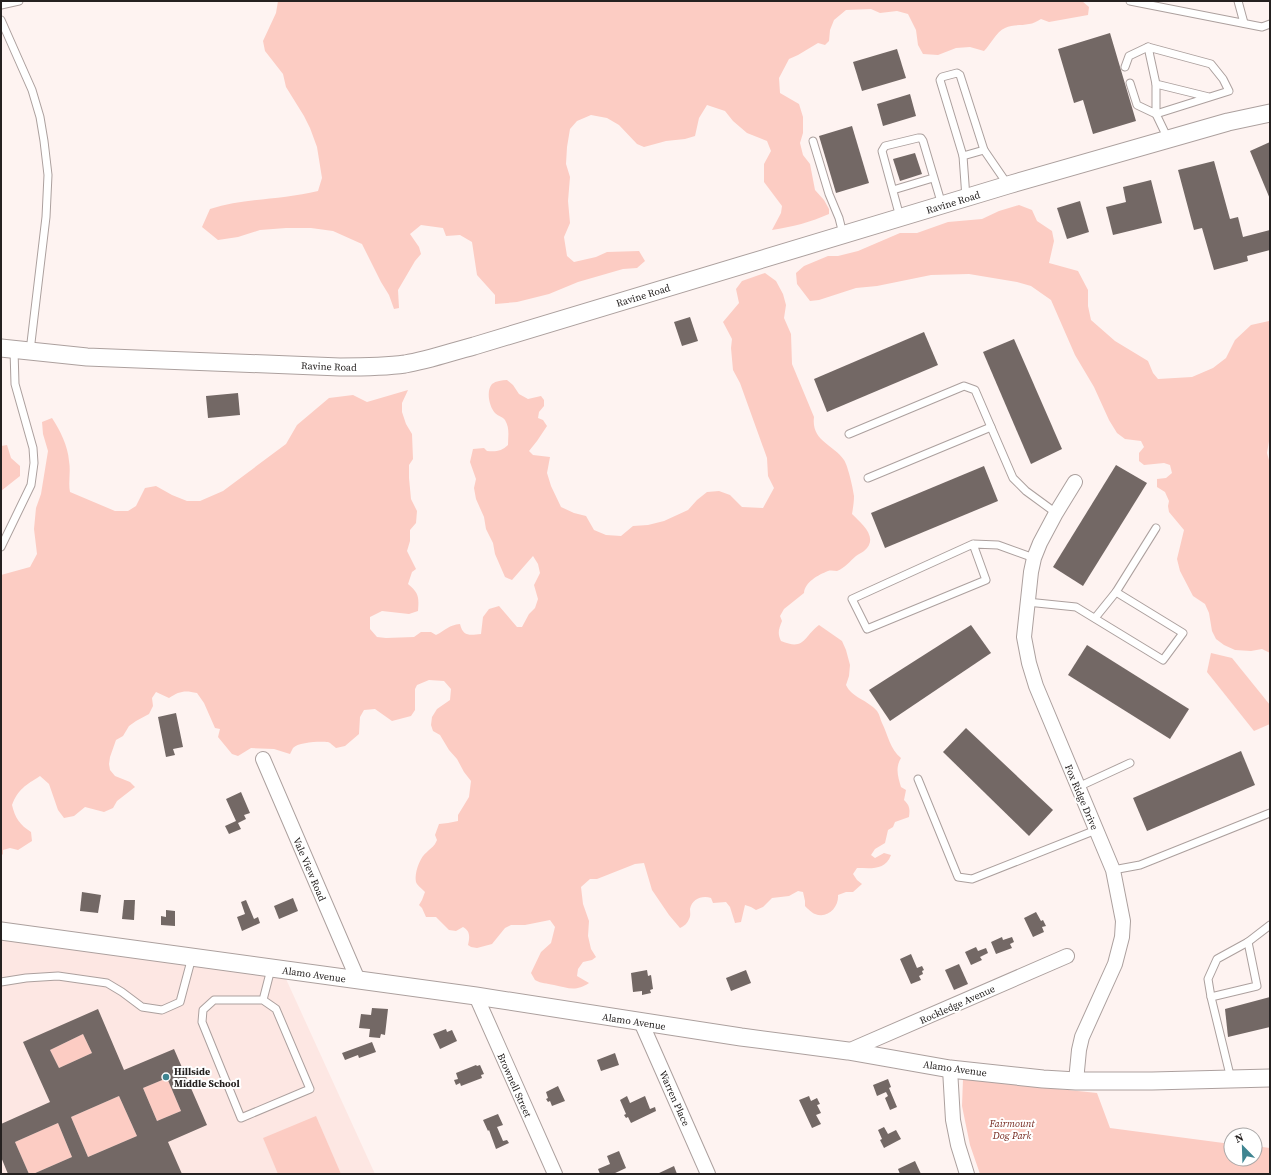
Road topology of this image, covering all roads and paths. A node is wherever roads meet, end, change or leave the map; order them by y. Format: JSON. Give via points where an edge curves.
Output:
{"nodes":[{"id":1,"x":19,"y":1,"type":"edge"},
{"id":2,"x":1130,"y":1,"type":"edge"},
{"id":3,"x":1238,"y":1,"type":"edge"},
{"id":4,"x":1,"y":4,"type":"edge"},
{"id":5,"x":1,"y":20,"type":"edge"},
{"id":6,"x":1244,"y":23,"type":"junction"},
{"id":7,"x":1270,"y":24,"type":"edge"},
{"id":8,"x":1148,"y":47,"type":"junction"},
{"id":9,"x":1125,"y":67,"type":"dead end"},
{"id":10,"x":1130,"y":83,"type":"dead end"},
{"id":11,"x":1156,"y":84,"type":"junction"},
{"id":12,"x":1209,"y":97,"type":"junction"},
{"id":13,"x":1270,"y":113,"type":"edge"},
{"id":14,"x":1156,"y":114,"type":"junction"},
{"id":15,"x":1168,"y":139,"type":"junction"},
{"id":16,"x":813,"y":141,"type":"dead end"},
{"id":17,"x":984,"y":150,"type":"junction"},
{"id":18,"x":963,"y":156,"type":"junction"},
{"id":19,"x":934,"y":178,"type":"junction"},
{"id":20,"x":1008,"y":185,"type":"junction"},
{"id":21,"x":893,"y":190,"type":"junction"},
{"id":22,"x":966,"y":198,"type":"junction"},
{"id":23,"x":942,"y":205,"type":"junction"},
{"id":24,"x":900,"y":218,"type":"junction"},
{"id":25,"x":843,"y":235,"type":"junction"},
{"id":26,"x":15,"y":350,"type":"edge"},
{"id":27,"x":991,"y":428,"type":"junction"},
{"id":28,"x":849,"y":434,"type":"dead end"},
{"id":29,"x":868,"y":478,"type":"dead end"},
{"id":30,"x":1075,"y":482,"type":"dead end"},
{"id":31,"x":1056,"y":513,"type":"junction"},
{"id":32,"x":1156,"y":528,"type":"dead end"},
{"id":33,"x":973,"y":544,"type":"junction"},
{"id":34,"x":1,"y":547,"type":"edge"},
{"id":35,"x":1034,"y":558,"type":"junction"},
{"id":36,"x":1116,"y":592,"type":"junction"},
{"id":37,"x":1027,"y":602,"type":"junction"},
{"id":38,"x":1095,"y":618,"type":"junction"},
{"id":39,"x":263,"y":759,"type":"dead end"},
{"id":40,"x":1130,"y":763,"type":"dead end"},
{"id":41,"x":918,"y":779,"type":"dead end"},
{"id":42,"x":1078,"y":787,"type":"junction"},
{"id":43,"x":1270,"y":812,"type":"edge"},
{"id":44,"x":1096,"y":830,"type":"junction"},
{"id":45,"x":1113,"y":870,"type":"junction"},
{"id":46,"x":1270,"y":925,"type":"edge"},
{"id":47,"x":1,"y":931,"type":"edge"},
{"id":48,"x":1248,"y":942,"type":"junction"},
{"id":49,"x":1067,"y":956,"type":"dead end"},
{"id":50,"x":192,"y":957,"type":"junction"},
{"id":51,"x":271,"y":968,"type":"junction"},
{"id":52,"x":358,"y":980,"type":"junction"},
{"id":53,"x":1,"y":982,"type":"edge"},
{"id":54,"x":476,"y":996,"type":"junction"},
{"id":55,"x":1211,"y":997,"type":"junction"},
{"id":56,"x":263,"y":1000,"type":"junction"},
{"id":57,"x":641,"y":1022,"type":"junction"},
{"id":58,"x":848,"y":1051,"type":"junction"},
{"id":59,"x":950,"y":1069,"type":"junction"},
{"id":60,"x":1270,"y":1078,"type":"edge"},
{"id":61,"x":1231,"y":1079,"type":"junction"},
{"id":62,"x":1076,"y":1081,"type":"junction"},
{"id":63,"x":555,"y":1174,"type":"edge"},
{"id":64,"x":708,"y":1174,"type":"edge"},
{"id":65,"x":967,"y":1174,"type":"edge"}],
"edges":[{"from":1,"to":4,"type":"lane"},
{"from":2,"to":6,"type":"lane"},
{"from":3,"to":6,"type":"lane"},
{"from":5,"to":26,"type":"lane","via":[[32,90],[40,117],[48,176],[46,217]]},
{"from":6,"to":7,"type":"lane","via":[[1262,27]]},
{"from":8,"to":9,"type":"lane","via":[[1129,56]]},
{"from":8,"to":11,"type":"lane"},
{"from":8,"to":12,"type":"lane","via":[[1211,64],[1230,91]]},
{"from":10,"to":14,"type":"lane","via":[[1137,105]]},
{"from":11,"to":12,"type":"lane"},
{"from":11,"to":14,"type":"lane"},
{"from":12,"to":14,"type":"lane"},
{"from":13,"to":15,"type":"street","name":"Ravine Road"},
{"from":14,"to":15,"type":"lane"},
{"from":15,"to":20,"type":"street","name":"Ravine Road"},
{"from":16,"to":25,"type":"lane"},
{"from":17,"to":18,"type":"lane"},
{"from":17,"to":18,"type":"lane","via":[[960,74],[942,77],[940,80]]},
{"from":17,"to":20,"type":"lane"},
{"from":18,"to":22,"type":"lane"},
{"from":19,"to":21,"type":"lane"},
{"from":19,"to":21,"type":"lane","via":[[921,138],[885,146],[882,151]]},
{"from":19,"to":23,"type":"lane"},
{"from":20,"to":22,"type":"street","name":"Ravine Road"},
{"from":21,"to":24,"type":"lane"},
{"from":22,"to":23,"type":"street","name":"Ravine Road"},
{"from":23,"to":24,"type":"street","name":"Ravine Road"},
{"from":24,"to":25,"type":"street","name":"Ravine Road"},
{"from":25,"to":26,"type":"street","name":"Ravine Road","via":[[436,357],[403,364],[340,367],[87,357]]},
{"from":26,"to":34,"type":"lane","via":[[15,384],[33,448],[34,463],[31,485]]},
{"from":27,"to":28,"type":"lane","via":[[975,390],[964,386]]},
{"from":27,"to":29,"type":"lane"},
{"from":27,"to":31,"type":"lane","via":[[1013,478]]},
{"from":30,"to":31,"type":"street","name":"Fox Ridge Drive"},
{"from":31,"to":35,"type":"street","name":"Fox Ridge Drive"},
{"from":32,"to":36,"type":"lane"},
{"from":33,"to":33,"type":"lane","via":[[852,599],[867,629],[986,580]]},
{"from":33,"to":35,"type":"lane","via":[[998,545]]},
{"from":35,"to":37,"type":"street","name":"Fox Ridge Drive"},
{"from":36,"to":38,"type":"lane"},
{"from":36,"to":38,"type":"lane","via":[[1183,632],[1164,660]]},
{"from":37,"to":38,"type":"lane","via":[[1076,607]]},
{"from":37,"to":42,"type":"street","name":"Fox Ridge Drive","via":[[1024,637],[1029,663]]},
{"from":39,"to":52,"type":"street","name":"Vale View Road"},
{"from":40,"to":42,"type":"lane"},
{"from":41,"to":44,"type":"lane","via":[[958,877],[972,880]]},
{"from":42,"to":44,"type":"street","name":"Fox Ridge Drive"},
{"from":43,"to":45,"type":"lane","via":[[1140,866]]},
{"from":44,"to":45,"type":"street","name":"Fox Ridge Drive"},
{"from":45,"to":62,"type":"street","name":"Fox Ridge Drive","via":[[1123,921],[1122,937],[1115,964],[1082,1037]]},
{"from":46,"to":48,"type":"lane"},
{"from":47,"to":50,"type":"street","name":"Alamo Avenue"},
{"from":48,"to":55,"type":"lane","via":[[1217,959],[1208,979]]},
{"from":48,"to":55,"type":"lane","via":[[1258,986]]},
{"from":49,"to":58,"type":"street","name":"Rockledge Avenue"},
{"from":50,"to":51,"type":"street","name":"Alamo Avenue"},
{"from":50,"to":53,"type":"lane","via":[[180,1002],[162,1010],[142,1007],[107,984],[58,976]]},
{"from":51,"to":52,"type":"street","name":"Alamo Avenue"},
{"from":51,"to":56,"type":"lane"},
{"from":52,"to":54,"type":"street","name":"Alamo Avenue"},
{"from":54,"to":57,"type":"street","name":"Alamo Avenue"},
{"from":54,"to":63,"type":"street","name":"Brownell Street"},
{"from":55,"to":61,"type":"lane"},
{"from":56,"to":56,"type":"lane","via":[[276,1009],[310,1089],[241,1118],[202,1022],[203,1010],[214,1000]]},
{"from":57,"to":58,"type":"street","name":"Alamo Avenue"},
{"from":57,"to":64,"type":"street","name":"Warren Place"},
{"from":58,"to":59,"type":"street","name":"Alamo Avenue"},
{"from":59,"to":62,"type":"street","name":"Alamo Avenue"},
{"from":59,"to":65,"type":"street","via":[[953,1120]]},
{"from":60,"to":61,"type":"street","name":"Alamo Avenue"},
{"from":61,"to":62,"type":"street","name":"Alamo Avenue"}]}
